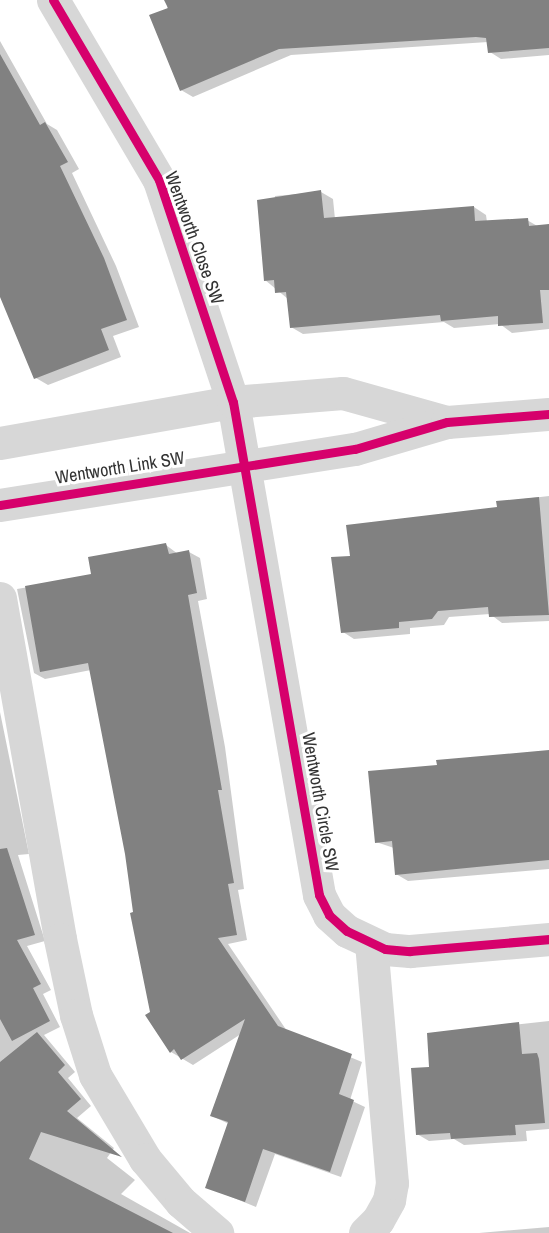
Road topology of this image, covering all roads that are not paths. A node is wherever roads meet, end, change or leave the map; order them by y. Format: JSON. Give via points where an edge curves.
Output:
{"nodes":[{"id":1,"x":53,"y":0,"type":"edge"},
{"id":2,"x":233,"y":402,"type":"junction"},
{"id":3,"x":549,"y":414,"type":"edge"},
{"id":4,"x":447,"y":422,"type":"junction"},
{"id":5,"x":0,"y":443,"type":"edge"},
{"id":6,"x":246,"y":464,"type":"junction"},
{"id":7,"x":0,"y":505,"type":"edge"},
{"id":8,"x":0,"y":598,"type":"edge"},
{"id":9,"x":549,"y":939,"type":"edge"},
{"id":10,"x":371,"y":945,"type":"junction"},
{"id":11,"x":217,"y":1233,"type":"edge"},
{"id":12,"x":365,"y":1233,"type":"edge"}],
"edges":[{"from":1,"to":2,"type":"street","name":"Wentworth Close SW","via":[[159,180]]},
{"from":2,"to":4,"type":"street","via":[[343,393]]},
{"from":2,"to":5,"type":"street"},
{"from":2,"to":6,"type":"street","name":"Wentworth Circle SW"},
{"from":3,"to":4,"type":"street"},
{"from":4,"to":6,"type":"street","via":[[355,449]]},
{"from":6,"to":7,"type":"street","name":"Wentworth Link SW"},
{"from":6,"to":10,"type":"street","name":"Wentworth Circle SW","via":[[319,894],[329,915]]},
{"from":8,"to":11,"type":"street","via":[[60,939],[76,1015],[95,1075],[145,1159],[181,1202]]},
{"from":9,"to":10,"type":"street","name":"Wentworth Circle SW","via":[[410,951]]},
{"from":10,"to":12,"type":"street","via":[[392,1183],[389,1200]]}]}
